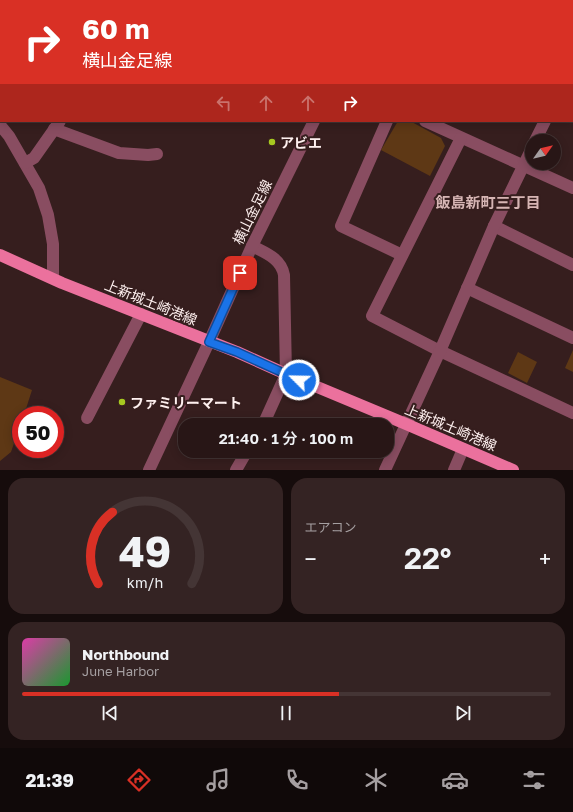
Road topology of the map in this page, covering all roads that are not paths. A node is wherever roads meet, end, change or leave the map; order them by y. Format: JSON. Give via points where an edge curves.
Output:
{"nodes":[{"id":1,"x":311,"y":122,"type":"edge"},
{"id":2,"x":387,"y":122,"type":"edge"},
{"id":3,"x":427,"y":122,"type":"edge"},
{"id":4,"x":545,"y":122,"type":"edge"},
{"id":5,"x":0,"y":125,"type":"edge"},
{"id":6,"x":57,"y":125,"type":"edge"},
{"id":7,"x":539,"y":134,"type":"edge"},
{"id":8,"x":461,"y":138,"type":"junction"},
{"id":9,"x":157,"y":154,"type":"dead end"},
{"id":10,"x":25,"y":163,"type":"junction"},
{"id":11,"x":524,"y":165,"type":"junction"},
{"id":12,"x":573,"y":188,"type":"edge"},
{"id":13,"x":494,"y":226,"type":"junction"},
{"id":14,"x":252,"y":246,"type":"junction"},
{"id":15,"x":0,"y":255,"type":"edge"},
{"id":16,"x":402,"y":255,"type":"junction"},
{"id":17,"x":573,"y":265,"type":"edge"},
{"id":18,"x":53,"y":278,"type":"junction"},
{"id":19,"x":467,"y":288,"type":"junction"},
{"id":20,"x":140,"y":314,"type":"junction"},
{"id":21,"x":573,"y":338,"type":"edge"},
{"id":22,"x":209,"y":342,"type":"junction"},
{"id":23,"x":440,"y":351,"type":"junction"},
{"id":24,"x":286,"y":374,"type":"junction"},
{"id":25,"x":573,"y":413,"type":"edge"},
{"id":26,"x":87,"y":418,"type":"dead end"},
{"id":27,"x":266,"y":418,"type":"edge"},
{"id":28,"x":406,"y":424,"type":"junction"},
{"id":29,"x":464,"y":449,"type":"junction"},
{"id":30,"x":243,"y":458,"type":"edge"},
{"id":31,"x":149,"y":470,"type":"edge"},
{"id":32,"x":236,"y":470,"type":"edge"},
{"id":33,"x":385,"y":470,"type":"edge"},
{"id":34,"x":454,"y":470,"type":"edge"},
{"id":35,"x":513,"y":470,"type":"edge"}],
"edges":[{"from":1,"to":14,"type":"street","name":"横山金足線"},
{"from":2,"to":16,"type":"street","via":[[341,226]]},
{"from":3,"to":8,"type":"street"},
{"from":4,"to":7,"type":"street"},
{"from":5,"to":10,"type":"street"},
{"from":6,"to":9,"type":"street","via":[[119,153]]},
{"from":6,"to":10,"type":"street","via":[[34,158]]},
{"from":8,"to":11,"type":"street"},
{"from":8,"to":16,"type":"street"},
{"from":10,"to":18,"type":"street","via":[[39,188],[48,215],[53,244]]},
{"from":11,"to":12,"type":"street"},
{"from":11,"to":13,"type":"street"},
{"from":13,"to":17,"type":"street"},
{"from":13,"to":19,"type":"street"},
{"from":14,"to":22,"type":"street","name":"横山金足線"},
{"from":14,"to":24,"type":"street","via":[[277,260],[283,268]]},
{"from":15,"to":18,"type":"main road","name":"上新城土崎港線"},
{"from":16,"to":23,"type":"street","via":[[372,316]]},
{"from":18,"to":20,"type":"main road","name":"上新城土崎港線"},
{"from":19,"to":21,"type":"street"},
{"from":19,"to":23,"type":"street"},
{"from":20,"to":22,"type":"main road","name":"上新城土崎港線"},
{"from":20,"to":26,"type":"street"},
{"from":22,"to":24,"type":"main road","name":"上新城土崎港線"},
{"from":22,"to":31,"type":"street","name":"横山金足線"},
{"from":23,"to":25,"type":"street"},
{"from":23,"to":28,"type":"street"},
{"from":24,"to":27,"type":"street"},
{"from":24,"to":28,"type":"main road","name":"上新城土崎港線"},
{"from":28,"to":29,"type":"main road","name":"上新城土崎港線"},
{"from":28,"to":33,"type":"street"},
{"from":29,"to":34,"type":"street"},
{"from":29,"to":35,"type":"main road","name":"上新城土崎港線"},
{"from":30,"to":32,"type":"street"}]}
